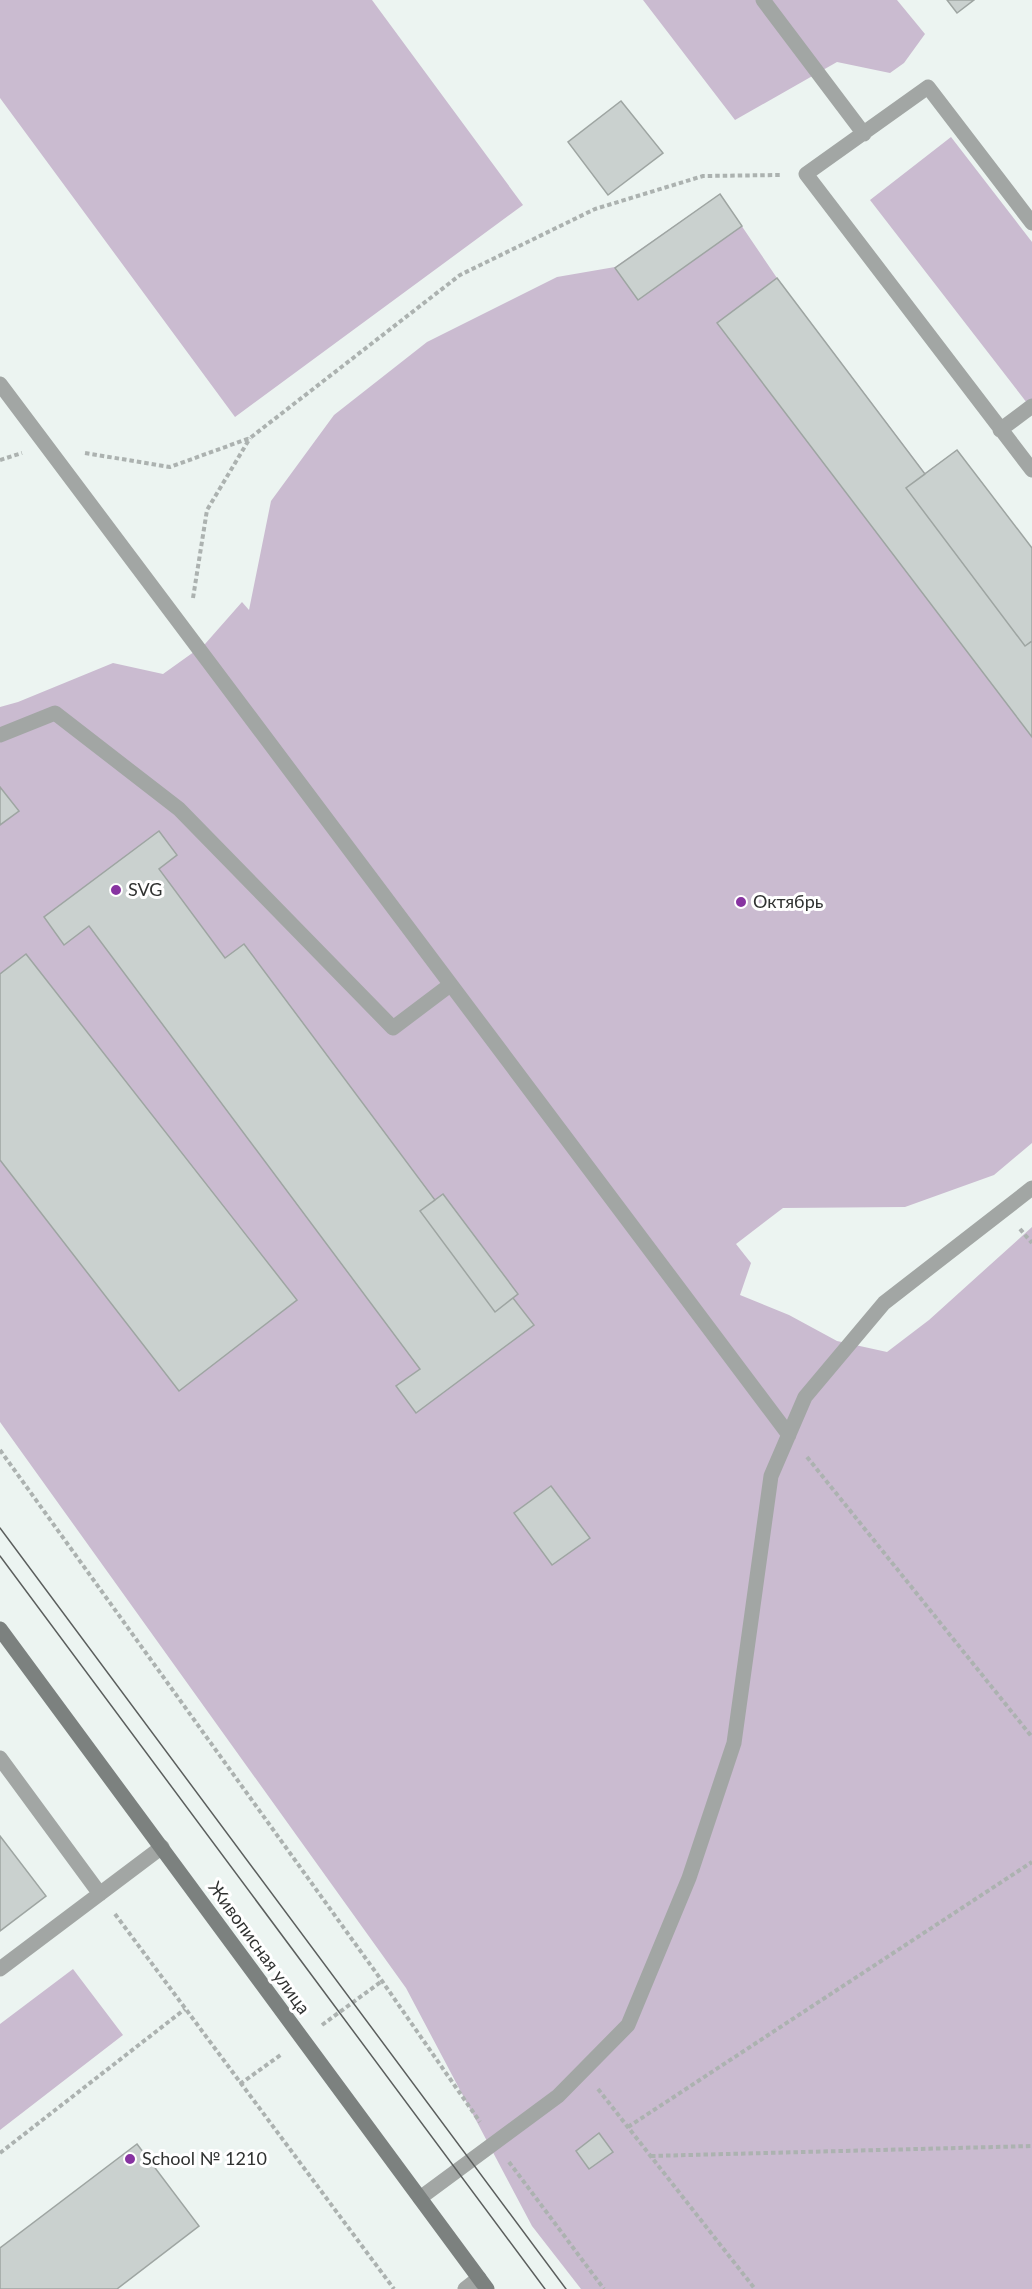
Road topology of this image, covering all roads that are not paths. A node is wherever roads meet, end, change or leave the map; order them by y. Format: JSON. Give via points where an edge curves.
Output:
{"nodes":[{"id":1,"x":763,"y":0,"type":"edge"},
{"id":2,"x":864,"y":134,"type":"junction"},
{"id":3,"x":1032,"y":223,"type":"edge"},
{"id":4,"x":0,"y":384,"type":"edge"},
{"id":5,"x":1032,"y":406,"type":"edge"},
{"id":6,"x":1000,"y":430,"type":"junction"},
{"id":7,"x":1032,"y":470,"type":"edge"},
{"id":8,"x":0,"y":735,"type":"edge"},
{"id":9,"x":450,"y":985,"type":"junction"},
{"id":10,"x":1032,"y":1188,"type":"edge"},
{"id":11,"x":789,"y":1435,"type":"junction"},
{"id":12,"x":0,"y":1629,"type":"edge"},
{"id":13,"x":0,"y":1758,"type":"edge"},
{"id":14,"x":162,"y":1847,"type":"junction"},
{"id":15,"x":100,"y":1894,"type":"junction"},
{"id":16,"x":0,"y":1969,"type":"edge"},
{"id":17,"x":420,"y":2198,"type":"junction"},
{"id":18,"x":483,"y":2283,"type":"edge"},
{"id":19,"x":465,"y":2289,"type":"edge"}],
"edges":[{"from":1,"to":2,"type":"lane"},
{"from":2,"to":3,"type":"lane","via":[[928,87]]},
{"from":2,"to":6,"type":"lane","via":[[806,174]]},
{"from":4,"to":9,"type":"lane"},
{"from":5,"to":6,"type":"lane"},
{"from":6,"to":7,"type":"lane"},
{"from":8,"to":9,"type":"lane","via":[[55,712],[179,809],[393,1028]]},
{"from":9,"to":11,"type":"lane"},
{"from":10,"to":11,"type":"lane","via":[[884,1303],[805,1397]]},
{"from":11,"to":17,"type":"lane","via":[[771,1476],[734,1743],[689,1878],[628,2025],[558,2096]]},
{"from":12,"to":14,"type":"street","name":"Живописная улица"},
{"from":13,"to":15,"type":"lane"},
{"from":14,"to":15,"type":"lane"},
{"from":14,"to":17,"type":"street","name":"Живописная улица"},
{"from":15,"to":16,"type":"lane"},
{"from":17,"to":18,"type":"street","name":"Живописная улица"},
{"from":18,"to":19,"type":"lane"}]}
